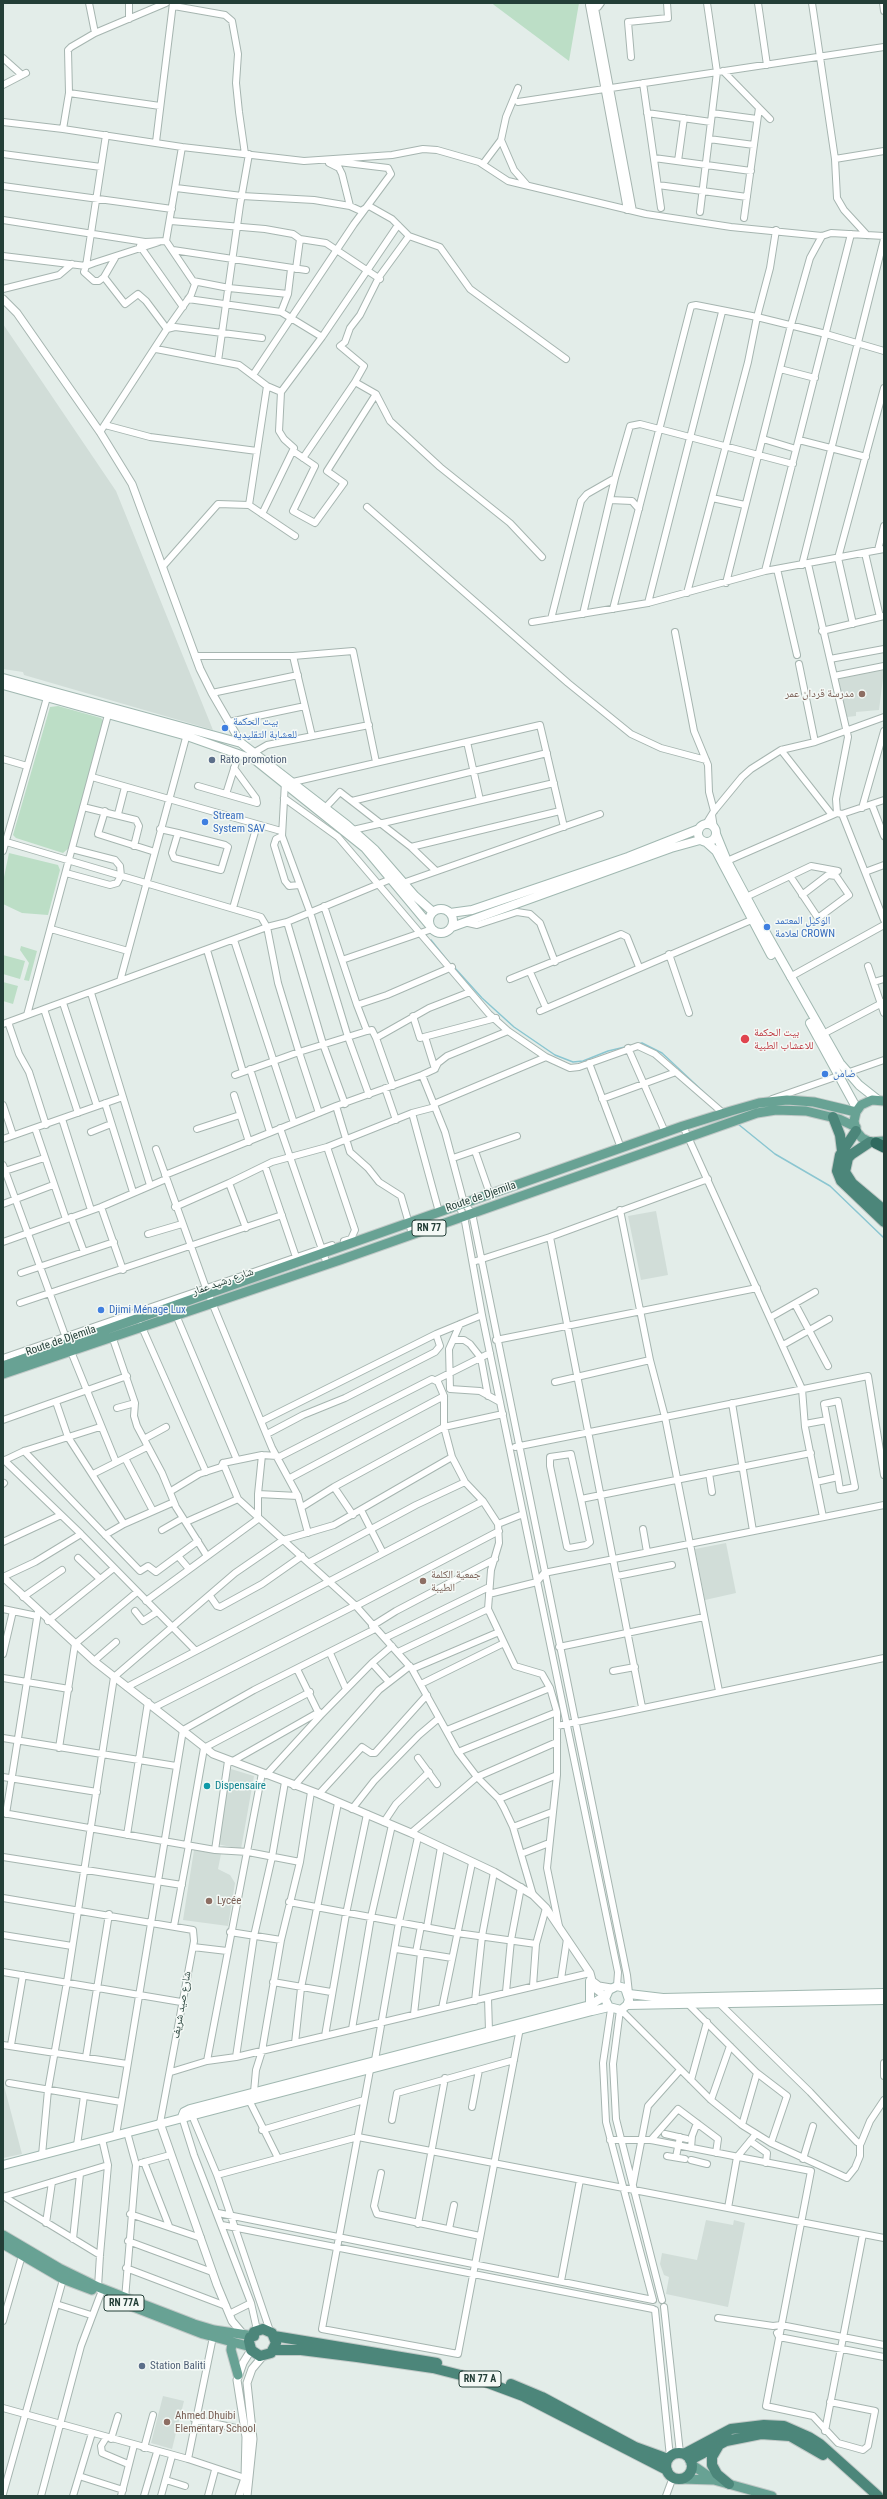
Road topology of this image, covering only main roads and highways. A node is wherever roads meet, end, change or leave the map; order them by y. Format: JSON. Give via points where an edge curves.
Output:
{"nodes":[{"id":1,"x":3,"y":678,"type":"edge"},
{"id":2,"x":3,"y":685,"type":"edge"},
{"id":3,"x":48,"y":694,"type":"junction"},
{"id":4,"x":188,"y":733,"type":"junction"},
{"id":5,"x":231,"y":740,"type":"junction"},
{"id":6,"x":242,"y":743,"type":"junction"},
{"id":7,"x":227,"y":752,"type":"junction"},
{"id":8,"x":238,"y":756,"type":"junction"},
{"id":9,"x":258,"y":757,"type":"junction"},
{"id":10,"x":289,"y":782,"type":"junction"},
{"id":11,"x":348,"y":828,"type":"junction"},
{"id":12,"x":709,"y":829,"type":"junction"},
{"id":13,"x":703,"y":841,"type":"junction"},
{"id":14,"x":433,"y":912,"type":"junction"},
{"id":15,"x":450,"y":913,"type":"junction"},
{"id":16,"x":754,"y":919,"type":"junction"},
{"id":17,"x":452,"y":927,"type":"junction"},
{"id":18,"x":431,"y":928,"type":"junction"},
{"id":19,"x":844,"y":1074,"type":"junction"},
{"id":20,"x":883,"y":1101,"type":"edge"},
{"id":21,"x":856,"y":1110,"type":"junction"},
{"id":22,"x":833,"y":1117,"type":"junction"},
{"id":23,"x":856,"y":1129,"type":"junction"},
{"id":24,"x":879,"y":1143,"type":"edge"},
{"id":25,"x":842,"y":1151,"type":"junction"},
{"id":26,"x":884,"y":1210,"type":"edge"},
{"id":27,"x":884,"y":1222,"type":"edge"},
{"id":28,"x":209,"y":1295,"type":"junction"},
{"id":29,"x":139,"y":1323,"type":"junction"},
{"id":30,"x":68,"y":1343,"type":"junction"},
{"id":31,"x":3,"y":1366,"type":"edge"},
{"id":32,"x":3,"y":1374,"type":"edge"},
{"id":33,"x":590,"y":1978,"type":"road end"},
{"id":34,"x":629,"y":1993,"type":"junction"},
{"id":35,"x":884,"y":1993,"type":"edge"},
{"id":36,"x":605,"y":1996,"type":"junction"},
{"id":37,"x":872,"y":1997,"type":"junction"},
{"id":38,"x":884,"y":2000,"type":"edge"},
{"id":39,"x":590,"y":2005,"type":"junction"},
{"id":40,"x":610,"y":2008,"type":"junction"},
{"id":41,"x":623,"y":2008,"type":"junction"},
{"id":42,"x":521,"y":2026,"type":"junction"},
{"id":43,"x":191,"y":2112,"type":"junction"},
{"id":44,"x":3,"y":2165,"type":"edge"},
{"id":45,"x":3,"y":2235,"type":"edge"},
{"id":46,"x":3,"y":2244,"type":"edge"},
{"id":47,"x":23,"y":2252,"type":"junction"},
{"id":48,"x":124,"y":2300,"type":"junction"},
{"id":49,"x":256,"y":2333,"type":"junction"},
{"id":50,"x":272,"y":2334,"type":"junction"},
{"id":51,"x":232,"y":2342,"type":"junction"},
{"id":52,"x":251,"y":2349,"type":"junction"},
{"id":53,"x":274,"y":2350,"type":"junction"},
{"id":54,"x":238,"y":2375,"type":"road end"},
{"id":55,"x":720,"y":2444,"type":"junction"},
{"id":56,"x":669,"y":2458,"type":"junction"},
{"id":57,"x":686,"y":2458,"type":"junction"},
{"id":58,"x":673,"y":2475,"type":"junction"},
{"id":59,"x":714,"y":2480,"type":"junction"},
{"id":60,"x":729,"y":2484,"type":"junction"},
{"id":61,"x":772,"y":2496,"type":"edge"},
{"id":62,"x":868,"y":2496,"type":"edge"},
{"id":63,"x":878,"y":2496,"type":"edge"}],
"edges":[{"from":1,"to":3,"type":"main road"},
{"from":2,"to":3,"type":"main road"},
{"from":3,"to":4,"type":"main road"},
{"from":4,"to":5,"type":"main road"},
{"from":4,"to":7,"type":"main road"},
{"from":5,"to":6,"type":"main road"},
{"from":5,"to":7,"type":"main road"},
{"from":6,"to":8,"type":"main road"},
{"from":6,"to":9,"type":"main road"},
{"from":7,"to":8,"type":"main road"},
{"from":8,"to":9,"type":"main road"},
{"from":9,"to":10,"type":"main road"},
{"from":10,"to":11,"type":"main road"},
{"from":10,"to":11,"type":"main road","via":[[326,807]]},
{"from":11,"to":14,"type":"main road","via":[[375,850],[403,883]]},
{"from":11,"to":18,"type":"main road"},
{"from":12,"to":13,"type":"main road","via":[[698,835]]},
{"from":12,"to":13,"type":"main road","via":[[714,839]]},
{"from":12,"to":15,"type":"main road","via":[[472,910]]},
{"from":12,"to":16,"type":"main road","via":[[746,897]]},
{"from":13,"to":16,"type":"main road","via":[[716,851]]},
{"from":13,"to":17,"type":"main road","via":[[671,848]]},
{"from":14,"to":15,"type":"main road","via":[[442,909]]},
{"from":14,"to":18,"type":"main road","via":[[429,919]]},
{"from":15,"to":17,"type":"main road"},
{"from":16,"to":19,"type":"main road"},
{"from":16,"to":19,"type":"main road","via":[[790,977]]},
{"from":17,"to":18,"type":"main road","via":[[443,933]]},
{"from":19,"to":20,"type":"main road"},
{"from":19,"to":21,"type":"main road"},
{"from":20,"to":21,"type":"main road","via":[[866,1101]]},
{"from":21,"to":23,"type":"main road"},
{"from":21,"to":28,"type":"main road","via":[[798,1101],[759,1103],[665,1132],[410,1222],[322,1250]]},
{"from":22,"to":23,"type":"main road","name":"Route de Djemila","number":"RN 77"},
{"from":22,"to":25,"type":"highway","via":[[840,1134]]},
{"from":22,"to":28,"type":"main road","name":"Route de Djemila","number":"RN 77","via":[[806,1111],[776,1110],[757,1113],[327,1264]]},
{"from":23,"to":24,"type":"main road","name":"Route de Djemila","via":[[862,1138]]},
{"from":23,"to":25,"type":"highway"},
{"from":24,"to":26,"type":"highway","via":[[852,1154],[848,1158],[845,1172],[856,1186]]},
{"from":25,"to":27,"type":"highway","via":[[837,1171],[840,1181]]},
{"from":28,"to":29,"type":"main road"},
{"from":28,"to":29,"type":"main road","name":"Route de Djemila","number":"RN 77","via":[[176,1315]]},
{"from":29,"to":30,"type":"main road"},
{"from":29,"to":30,"type":"main road","name":"Route de Djemila","number":"RN 77","via":[[112,1336]]},
{"from":30,"to":31,"type":"main road"},
{"from":30,"to":32,"type":"main road","name":"Route de Djemila","number":"RN 77"},
{"from":33,"to":39,"type":"main road"},
{"from":34,"to":36,"type":"main road","via":[[622,1987],[614,1987]]},
{"from":34,"to":37,"type":"main road","via":[[663,1998]]},
{"from":34,"to":41,"type":"main road"},
{"from":35,"to":37,"type":"main road"},
{"from":36,"to":39,"type":"main road"},
{"from":36,"to":40,"type":"main road"},
{"from":37,"to":38,"type":"main road"},
{"from":37,"to":41,"type":"main road"},
{"from":39,"to":42,"type":"main road"},
{"from":40,"to":41,"type":"main road"},
{"from":40,"to":42,"type":"main road"},
{"from":42,"to":43,"type":"main road","via":[[370,2070]]},
{"from":42,"to":43,"type":"main road","via":[[489,2031],[375,2060],[254,2092]]},
{"from":43,"to":44,"type":"main road","via":[[184,2112],[182,2117]]},
{"from":45,"to":47,"type":"main road"},
{"from":46,"to":47,"type":"main road","number":"RN 77A"},
{"from":47,"to":48,"type":"main road","number":"RN 77A","via":[[64,2275]]},
{"from":48,"to":49,"type":"main road","via":[[194,2324],[229,2332]]},
{"from":48,"to":51,"type":"main road","number":"RN 77A","via":[[213,2338]]},
{"from":49,"to":50,"type":"highway"},
{"from":49,"to":52,"type":"highway","via":[[250,2337]]},
{"from":50,"to":53,"type":"highway","via":[[276,2343]]},
{"from":50,"to":56,"type":"highway","via":[[304,2342],[405,2356],[472,2370],[532,2393],[635,2447]]},
{"from":51,"to":52,"type":"main road","number":"RN 77A"},
{"from":51,"to":54,"type":"main road","via":[[231,2350]]},
{"from":52,"to":53,"type":"highway","via":[[263,2356]]},
{"from":53,"to":58,"type":"highway","number":"RN 77 A","via":[[302,2350],[433,2368],[480,2380],[522,2396]]},
{"from":55,"to":57,"type":"highway"},
{"from":55,"to":60,"type":"highway","via":[[712,2457],[712,2465],[717,2474]]},
{"from":55,"to":62,"type":"highway","via":[[761,2434],[790,2436],[817,2450]]},
{"from":56,"to":57,"type":"highway"},
{"from":56,"to":58,"type":"highway"},
{"from":57,"to":58,"type":"highway","via":[[690,2472]]},
{"from":57,"to":59,"type":"main road"},
{"from":57,"to":63,"type":"highway","via":[[731,2429],[764,2425],[784,2426],[820,2444]]},
{"from":58,"to":59,"type":"main road"},
{"from":59,"to":60,"type":"main road"},
{"from":60,"to":61,"type":"main road"}]}
